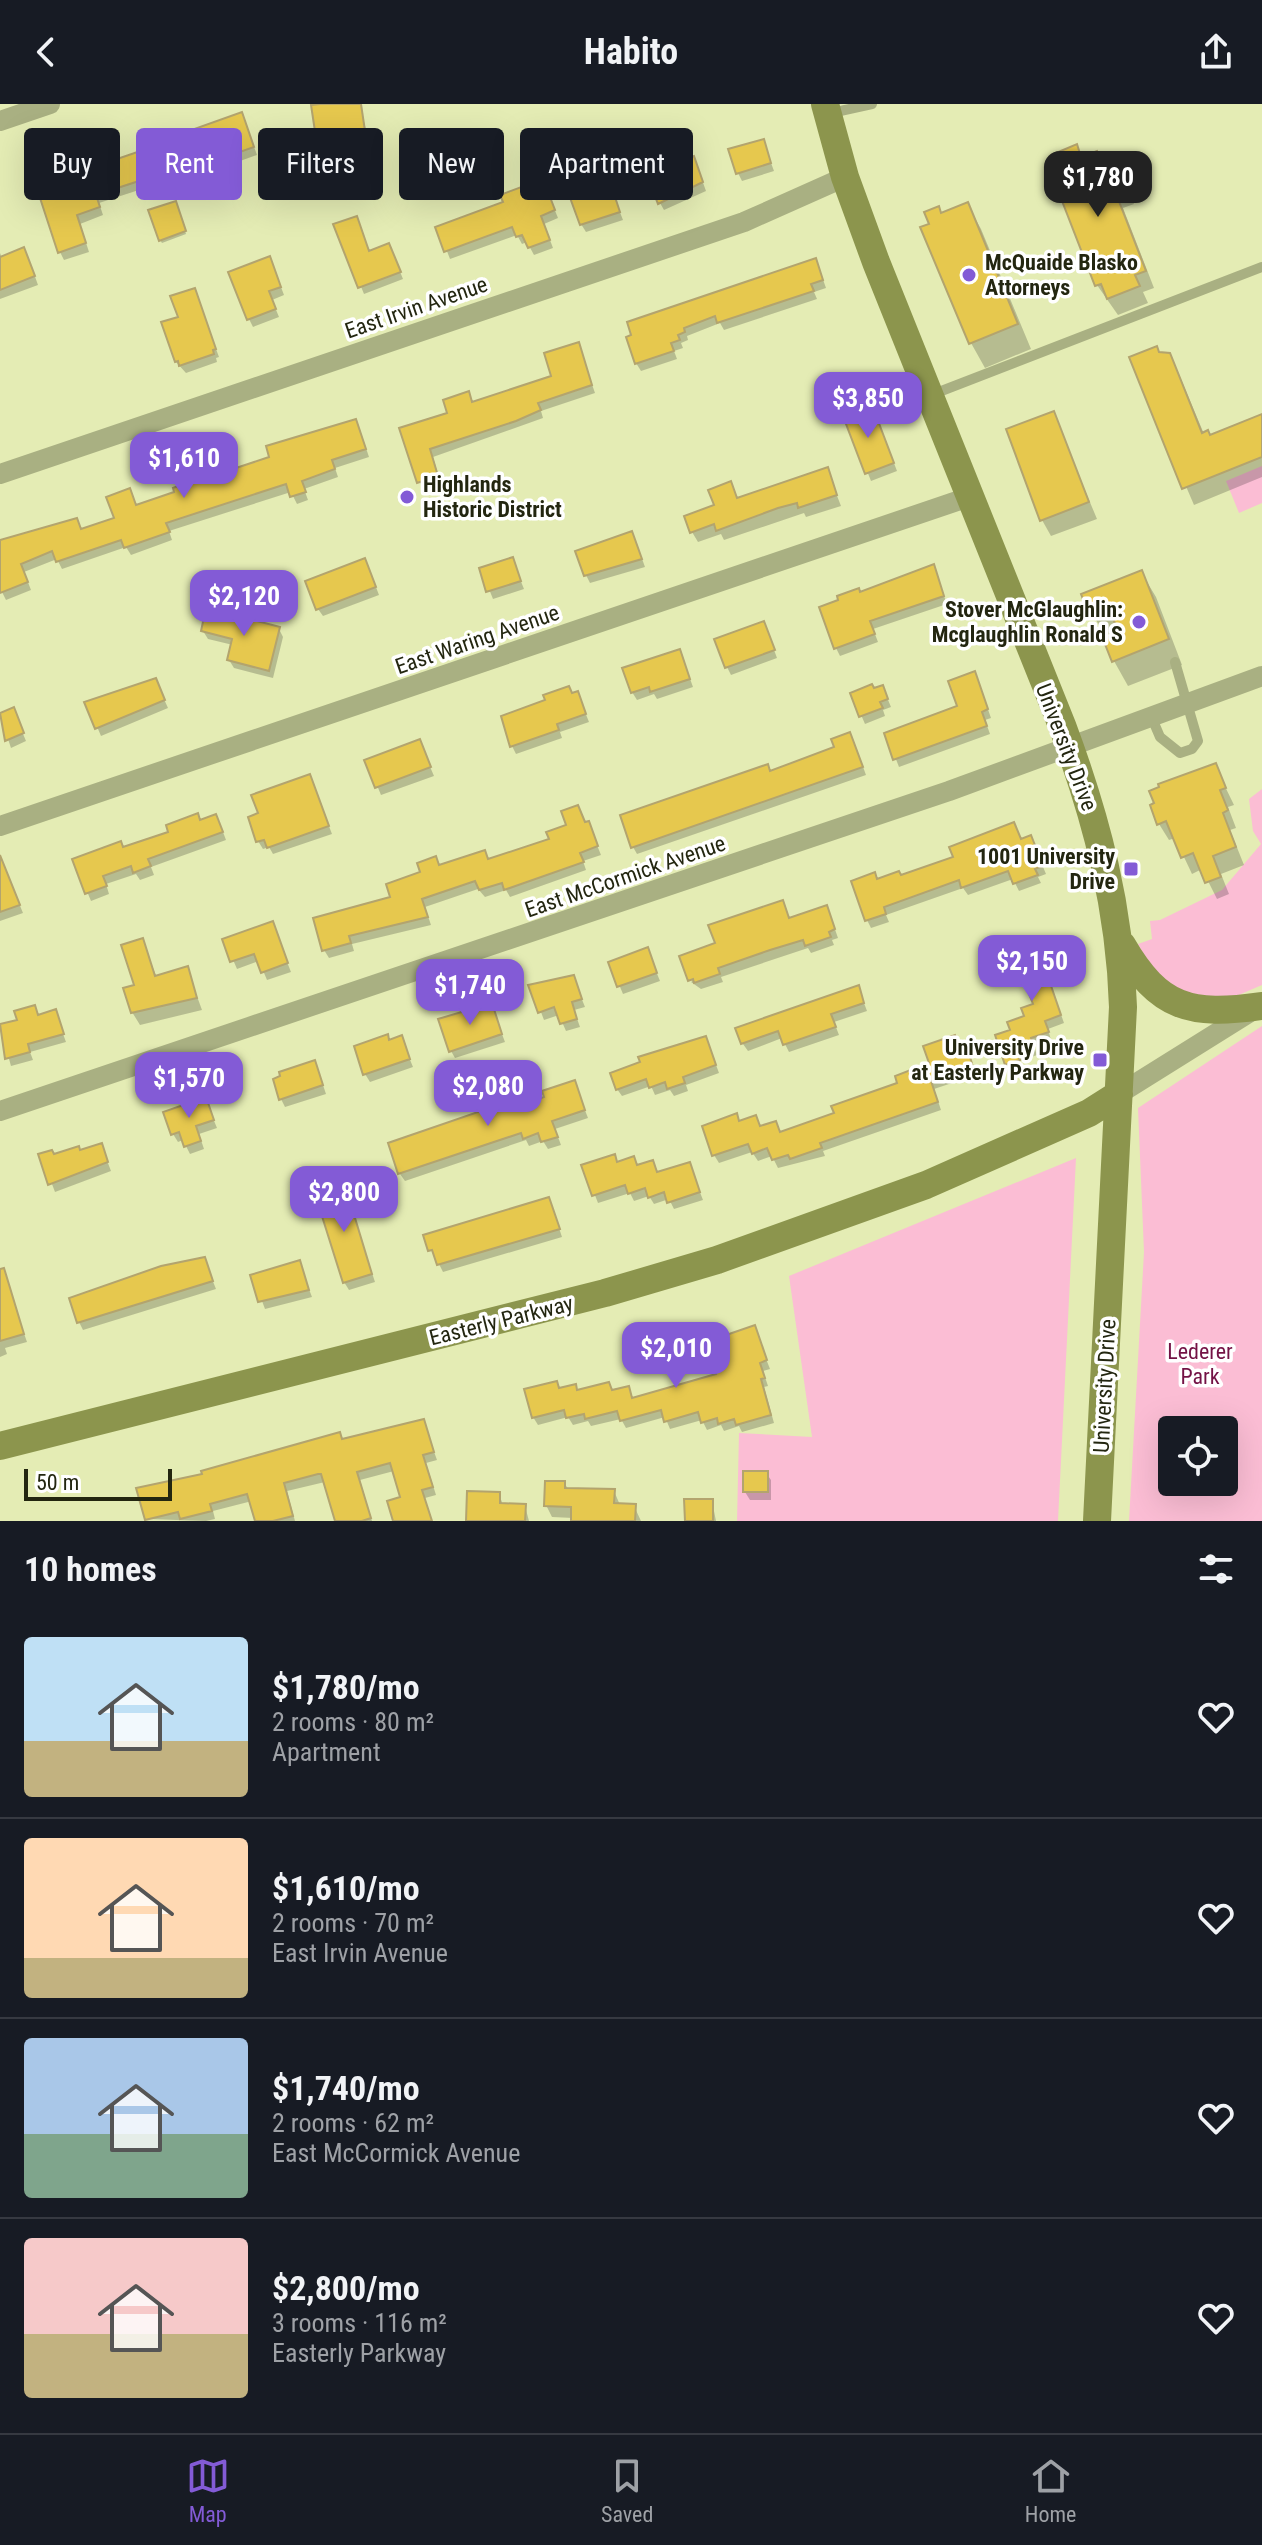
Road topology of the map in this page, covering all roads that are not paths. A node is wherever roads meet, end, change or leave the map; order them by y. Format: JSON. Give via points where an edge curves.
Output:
{"nodes":[{"id":1,"x":50,"y":104,"type":"edge"},
{"id":2,"x":872,"y":104,"type":"edge"},
{"id":3,"x":827,"y":109,"type":"edge"},
{"id":4,"x":0,"y":121,"type":"edge"},
{"id":5,"x":845,"y":177,"type":"junction"},
{"id":6,"x":1262,"y":267,"type":"edge"},
{"id":7,"x":930,"y":395,"type":"junction"},
{"id":8,"x":0,"y":474,"type":"edge"},
{"id":9,"x":969,"y":497,"type":"junction"},
{"id":10,"x":1175,"y":662,"type":"dead end"},
{"id":11,"x":1262,"y":676,"type":"edge"},
{"id":12,"x":1190,"y":704,"type":"junction"},
{"id":13,"x":1151,"y":716,"type":"junction"},
{"id":14,"x":1071,"y":748,"type":"junction"},
{"id":15,"x":0,"y":826,"type":"edge"},
{"id":16,"x":1120,"y":941,"type":"junction"},
{"id":17,"x":1261,"y":1005,"type":"edge"},
{"id":18,"x":1119,"y":1094,"type":"junction"},
{"id":19,"x":0,"y":1111,"type":"edge"},
{"id":20,"x":0,"y":1446,"type":"edge"},
{"id":21,"x":1097,"y":1521,"type":"edge"}],
"edges":[{"from":1,"to":4,"type":"street"},
{"from":2,"to":3,"type":"lane"},
{"from":3,"to":5,"type":"main road","name":"University Drive"},
{"from":5,"to":7,"type":"main road","name":"University Drive"},
{"from":5,"to":8,"type":"street","name":"East Irvin Avenue","via":[[730,227]]},
{"from":6,"to":7,"type":"lane"},
{"from":7,"to":9,"type":"main road","name":"University Drive"},
{"from":9,"to":14,"type":"main road","name":"University Drive"},
{"from":9,"to":15,"type":"street","name":"East Waring Avenue"},
{"from":10,"to":12,"type":"lane"},
{"from":11,"to":12,"type":"street","name":"East McCormick Avenue"},
{"from":12,"to":13,"type":"street","name":"East McCormick Avenue"},
{"from":12,"to":13,"type":"lane","via":[[1198,741],[1187,752],[1180,753],[1160,737]]},
{"from":13,"to":14,"type":"street","name":"East McCormick Avenue"},
{"from":14,"to":16,"type":"main road","name":"University Drive","via":[[1098,828]]},
{"from":14,"to":19,"type":"street","name":"East McCormick Avenue"},
{"from":16,"to":17,"type":"main road","via":[[1144,978],[1177,1003],[1212,1012]]},
{"from":16,"to":18,"type":"main road","name":"University Drive"},
{"from":17,"to":18,"type":"street"},
{"from":18,"to":20,"type":"main road","name":"Easterly Parkway","via":[[1089,1113],[926,1185],[717,1260]]},
{"from":18,"to":21,"type":"main road","name":"University Drive"}]}
